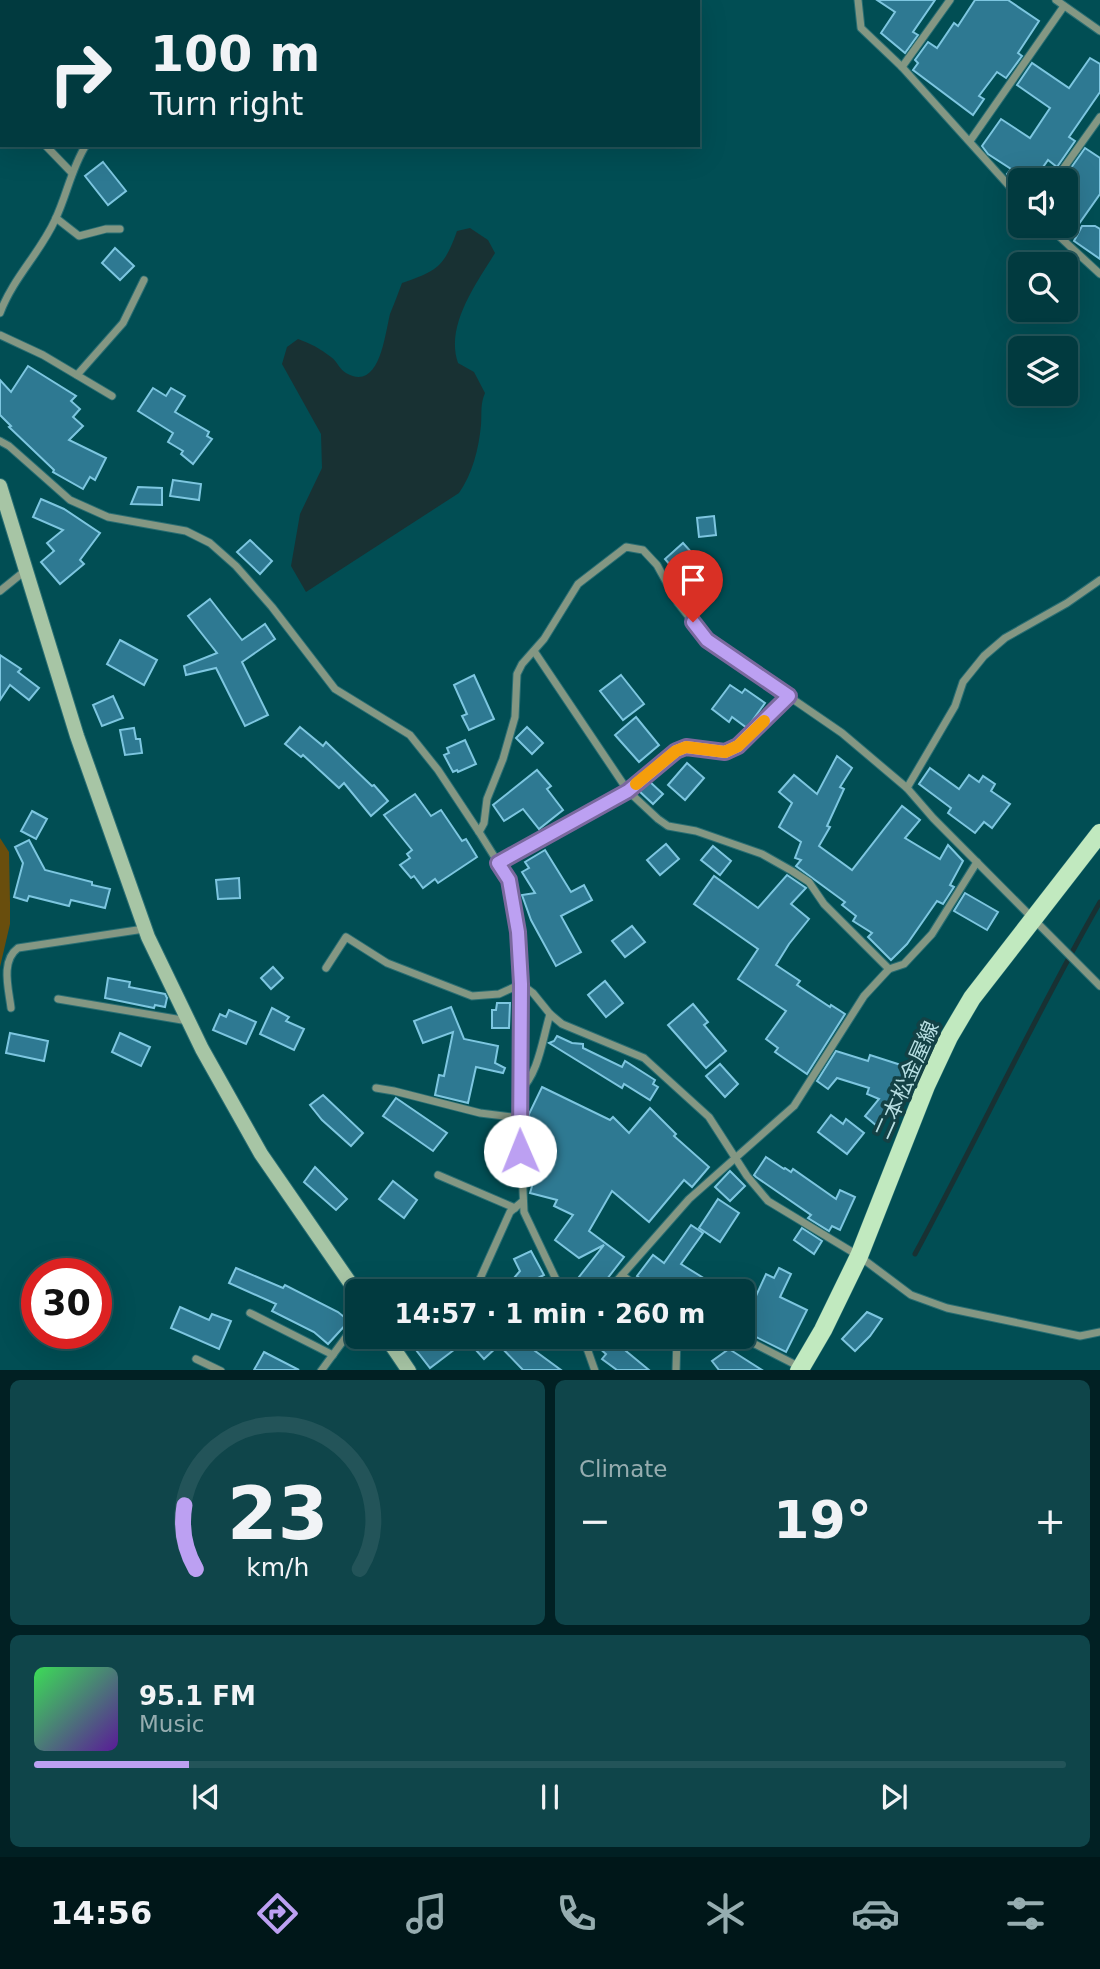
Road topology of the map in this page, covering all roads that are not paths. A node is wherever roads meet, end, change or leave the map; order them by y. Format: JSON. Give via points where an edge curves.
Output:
{"nodes":[{"id":1,"x":858,"y":0,"type":"edge"},
{"id":2,"x":950,"y":0,"type":"edge"},
{"id":3,"x":1056,"y":0,"type":"edge"},
{"id":4,"x":1064,"y":6,"type":"junction"},
{"id":5,"x":1100,"y":32,"type":"edge"},
{"id":6,"x":902,"y":67,"type":"junction"},
{"id":7,"x":1100,"y":117,"type":"edge"},
{"id":8,"x":970,"y":141,"type":"junction"},
{"id":9,"x":47,"y":147,"type":"edge"},
{"id":10,"x":85,"y":147,"type":"edge"},
{"id":11,"x":1064,"y":168,"type":"edge"},
{"id":12,"x":72,"y":173,"type":"junction"},
{"id":13,"x":1008,"y":184,"type":"edge"},
{"id":14,"x":56,"y":218,"type":"junction"},
{"id":15,"x":120,"y":229,"type":"dead end"},
{"id":16,"x":1061,"y":238,"type":"edge"},
{"id":17,"x":1100,"y":274,"type":"edge"},
{"id":18,"x":144,"y":280,"type":"dead end"},
{"id":19,"x":0,"y":313,"type":"edge"},
{"id":20,"x":0,"y":335,"type":"edge"},
{"id":21,"x":77,"y":375,"type":"junction"},
{"id":22,"x":112,"y":396,"type":"dead end"},
{"id":23,"x":0,"y":441,"type":"edge"},
{"id":24,"x":0,"y":486,"type":"edge"},
{"id":25,"x":26,"y":570,"type":"junction"},
{"id":26,"x":1100,"y":580,"type":"edge"},
{"id":27,"x":0,"y":590,"type":"edge"},
{"id":28,"x":534,"y":651,"type":"junction"},
{"id":29,"x":789,"y":696,"type":"junction"},
{"id":30,"x":907,"y":788,"type":"junction"},
{"id":31,"x":628,"y":791,"type":"junction"},
{"id":32,"x":479,"y":832,"type":"junction"},
{"id":33,"x":1100,"y":833,"type":"edge"},
{"id":34,"x":977,"y":862,"type":"junction"},
{"id":35,"x":498,"y":863,"type":"junction"},
{"id":36,"x":1033,"y":919,"type":"junction"},
{"id":37,"x":145,"y":928,"type":"junction"},
{"id":38,"x":326,"y":968,"type":"dead end"},
{"id":39,"x":890,"y":969,"type":"junction"},
{"id":40,"x":521,"y":984,"type":"junction"},
{"id":41,"x":1100,"y":986,"type":"edge"},
{"id":42,"x":58,"y":999,"type":"dead end"},
{"id":43,"x":11,"y":1008,"type":"dead end"},
{"id":44,"x":550,"y":1014,"type":"junction"},
{"id":45,"x":189,"y":1021,"type":"junction"},
{"id":46,"x":376,"y":1088,"type":"dead end"},
{"id":47,"x":519,"y":1093,"type":"junction"},
{"id":48,"x":520,"y":1118,"type":"junction"},
{"id":49,"x":736,"y":1156,"type":"junction"},
{"id":50,"x":438,"y":1175,"type":"dead end"},
{"id":51,"x":523,"y":1201,"type":"junction"},
{"id":52,"x":515,"y":1208,"type":"junction"},
{"id":53,"x":859,"y":1256,"type":"junction"},
{"id":54,"x":622,"y":1275,"type":"junction"},
{"id":55,"x":347,"y":1279,"type":"edge"},
{"id":56,"x":480,"y":1279,"type":"edge"},
{"id":57,"x":556,"y":1279,"type":"edge"},
{"id":58,"x":618,"y":1279,"type":"edge"},
{"id":59,"x":627,"y":1279,"type":"edge"},
{"id":60,"x":250,"y":1313,"type":"dead end"},
{"id":61,"x":1100,"y":1332,"type":"edge"},
{"id":62,"x":345,"y":1338,"type":"edge"},
{"id":63,"x":755,"y":1345,"type":"edge"},
{"id":64,"x":395,"y":1349,"type":"edge"},
{"id":65,"x":587,"y":1349,"type":"edge"},
{"id":66,"x":677,"y":1349,"type":"edge"},
{"id":67,"x":333,"y":1355,"type":"junction"},
{"id":68,"x":196,"y":1359,"type":"dead end"},
{"id":69,"x":800,"y":1369,"type":"edge"},
{"id":70,"x":221,"y":1370,"type":"edge"},
{"id":71,"x":321,"y":1370,"type":"edge"},
{"id":72,"x":409,"y":1370,"type":"edge"},
{"id":73,"x":595,"y":1370,"type":"edge"},
{"id":74,"x":676,"y":1370,"type":"edge"}],
"edges":[{"from":1,"to":6,"type":"street","via":[[861,27]]},
{"from":2,"to":6,"type":"street"},
{"from":3,"to":4,"type":"street"},
{"from":4,"to":5,"type":"street"},
{"from":4,"to":8,"type":"street"},
{"from":6,"to":8,"type":"street"},
{"from":7,"to":11,"type":"street"},
{"from":8,"to":13,"type":"street"},
{"from":9,"to":12,"type":"street"},
{"from":10,"to":12,"type":"street"},
{"from":12,"to":14,"type":"street"},
{"from":14,"to":15,"type":"street","via":[[79,236]]},
{"from":14,"to":19,"type":"street","via":[[7,293]]},
{"from":16,"to":17,"type":"street"},
{"from":18,"to":21,"type":"street","via":[[123,323]]},
{"from":20,"to":21,"type":"street"},
{"from":21,"to":22,"type":"street"},
{"from":23,"to":32,"type":"street","via":[[70,500],[108,517],[186,531],[210,543],[272,607],[335,690],[410,735]]},
{"from":24,"to":25,"type":"street"},
{"from":25,"to":27,"type":"street"},
{"from":25,"to":37,"type":"street","via":[[77,736]]},
{"from":26,"to":30,"type":"street","via":[[1005,638],[984,656],[963,681],[955,706]]},
{"from":28,"to":29,"type":"street","via":[[578,584],[626,547],[643,550],[657,565],[678,603],[707,640]]},
{"from":28,"to":31,"type":"street"},
{"from":28,"to":32,"type":"street","via":[[517,674],[515,717]]},
{"from":29,"to":30,"type":"street"},
{"from":29,"to":31,"type":"street","via":[[738,746],[725,752],[686,747],[676,751]]},
{"from":30,"to":34,"type":"street"},
{"from":31,"to":35,"type":"street"},
{"from":31,"to":39,"type":"street","via":[[668,826],[762,854],[809,882],[824,904]]},
{"from":32,"to":35,"type":"street"},
{"from":33,"to":36,"type":"main road","name":"二本松金屋線"},
{"from":34,"to":36,"type":"street"},
{"from":34,"to":39,"type":"street","via":[[932,934],[904,964]]},
{"from":35,"to":40,"type":"street","via":[[509,880]]},
{"from":36,"to":41,"type":"street"},
{"from":36,"to":53,"type":"main road","name":"二本松金屋線","via":[[972,998],[949,1037]]},
{"from":37,"to":43,"type":"street","via":[[18,948],[9,958],[7,971]]},
{"from":37,"to":45,"type":"street"},
{"from":38,"to":40,"type":"street","via":[[346,937],[387,963],[472,996],[499,994]]},
{"from":39,"to":49,"type":"street","via":[[864,996],[794,1106]]},
{"from":40,"to":44,"type":"street"},
{"from":40,"to":47,"type":"street"},
{"from":42,"to":45,"type":"street"},
{"from":44,"to":47,"type":"street","via":[[529,1083]]},
{"from":44,"to":49,"type":"street","via":[[562,1024],[644,1058],[709,1117]]},
{"from":45,"to":55,"type":"street","via":[[261,1154]]},
{"from":46,"to":48,"type":"street"},
{"from":47,"to":48,"type":"street"},
{"from":48,"to":51,"type":"street"},
{"from":49,"to":53,"type":"street","via":[[768,1201]]},
{"from":49,"to":54,"type":"street","via":[[689,1199]]},
{"from":50,"to":52,"type":"street"},
{"from":51,"to":52,"type":"street"},
{"from":51,"to":57,"type":"street"},
{"from":52,"to":56,"type":"street"},
{"from":53,"to":61,"type":"street","via":[[911,1295],[947,1308],[1080,1336]]},
{"from":53,"to":69,"type":"main road","name":"二本松金屋線"},
{"from":54,"to":58,"type":"street"},
{"from":54,"to":59,"type":"street"},
{"from":60,"to":67,"type":"street"},
{"from":62,"to":67,"type":"street"},
{"from":63,"to":69,"type":"street"},
{"from":64,"to":72,"type":"street"},
{"from":65,"to":73,"type":"street"},
{"from":66,"to":74,"type":"street"},
{"from":67,"to":71,"type":"street"},
{"from":68,"to":70,"type":"street"}]}
